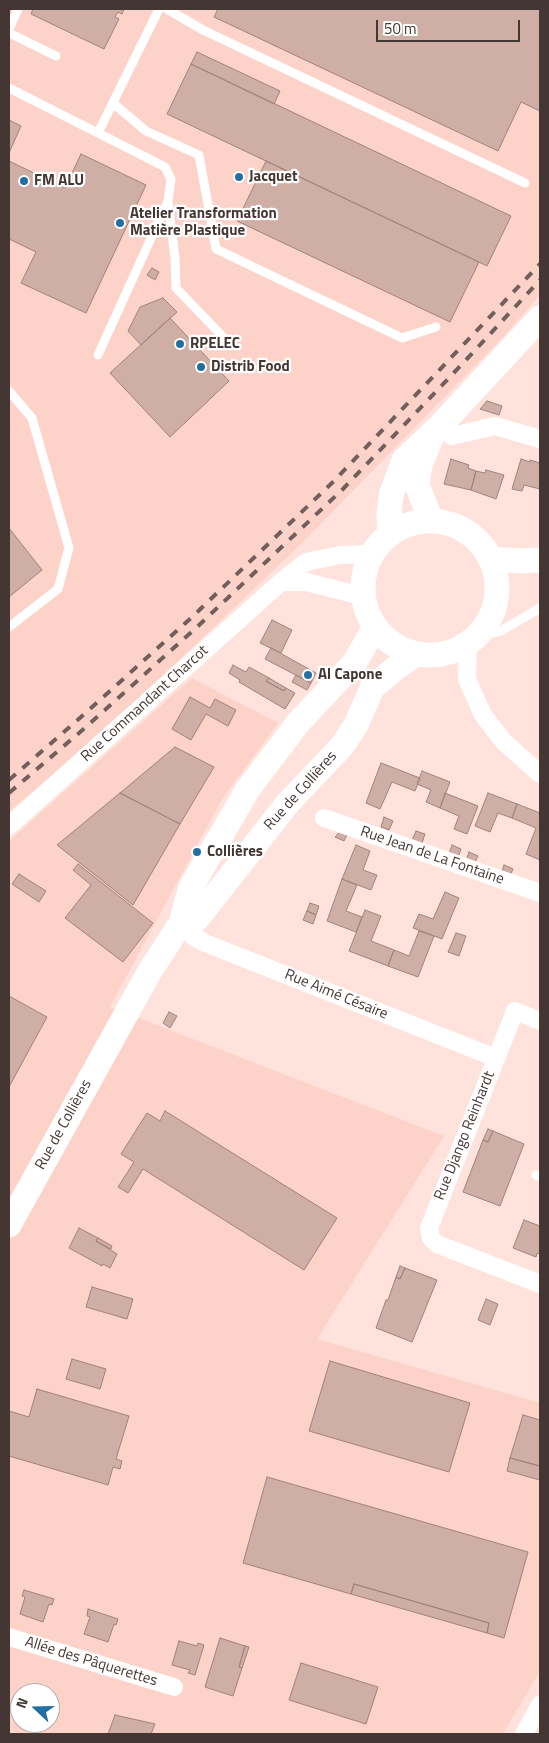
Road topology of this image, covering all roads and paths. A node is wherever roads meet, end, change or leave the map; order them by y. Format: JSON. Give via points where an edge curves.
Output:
{"nodes":[{"id":1,"x":18,"y":9,"type":"edge"},
{"id":2,"x":159,"y":9,"type":"edge"},
{"id":3,"x":167,"y":9,"type":"edge"},
{"id":4,"x":9,"y":31,"type":"edge"},
{"id":5,"x":56,"y":56,"type":"dead end"},
{"id":6,"x":9,"y":88,"type":"edge"},
{"id":7,"x":113,"y":104,"type":"junction"},
{"id":8,"x":98,"y":133,"type":"junction"},
{"id":9,"x":525,"y":183,"type":"dead end"},
{"id":10,"x":168,"y":201,"type":"junction"},
{"id":11,"x":540,"y":318,"type":"edge"},
{"id":12,"x":436,"y":327,"type":"dead end"},
{"id":13,"x":229,"y":343,"type":"dead end"},
{"id":14,"x":98,"y":355,"type":"dead end"},
{"id":15,"x":9,"y":391,"type":"edge"},
{"id":16,"x":436,"y":429,"type":"junction"},
{"id":17,"x":540,"y":439,"type":"edge"},
{"id":18,"x":431,"y":520,"type":"junction"},
{"id":19,"x":390,"y":534,"type":"junction"},
{"id":20,"x":372,"y":554,"type":"junction"},
{"id":21,"x":491,"y":559,"type":"junction"},
{"id":22,"x":540,"y":560,"type":"edge"},
{"id":23,"x":281,"y":582,"type":"junction"},
{"id":24,"x":362,"y":596,"type":"junction"},
{"id":25,"x":540,"y":608,"type":"edge"},
{"id":26,"x":375,"y":627,"type":"junction"},
{"id":27,"x":9,"y":628,"type":"edge"},
{"id":28,"x":473,"y":640,"type":"junction"},
{"id":29,"x":416,"y":654,"type":"junction"},
{"id":30,"x":540,"y":774,"type":"edge"},
{"id":31,"x":324,"y":818,"type":"dead end"},
{"id":32,"x":9,"y":826,"type":"edge"},
{"id":33,"x":540,"y":893,"type":"edge"},
{"id":34,"x":181,"y":923,"type":"junction"},
{"id":35,"x":540,"y":1021,"type":"edge"},
{"id":36,"x":496,"y":1058,"type":"junction"},
{"id":37,"x":9,"y":1225,"type":"edge"},
{"id":38,"x":540,"y":1284,"type":"edge"},
{"id":39,"x":9,"y":1637,"type":"edge"},
{"id":40,"x":174,"y":1687,"type":"dead end"},
{"id":41,"x":540,"y":1705,"type":"edge"},
{"id":42,"x":524,"y":1734,"type":"edge"}],
"edges":[{"from":1,"to":4,"type":"lane"},
{"from":2,"to":7,"type":"lane"},
{"from":3,"to":9,"type":"lane","via":[[212,34]]},
{"from":4,"to":5,"type":"lane"},
{"from":6,"to":8,"type":"lane"},
{"from":7,"to":8,"type":"lane"},
{"from":7,"to":12,"type":"lane","via":[[146,131],[199,155],[216,249],[402,338]]},
{"from":8,"to":10,"type":"lane","via":[[165,167],[171,179]]},
{"from":10,"to":13,"type":"lane","via":[[176,288]]},
{"from":10,"to":14,"type":"lane"},
{"from":11,"to":16,"type":"main road"},
{"from":15,"to":27,"type":"lane","via":[[32,418],[69,548],[58,589]]},
{"from":16,"to":17,"type":"street","via":[[452,436],[495,426]]},
{"from":16,"to":18,"type":"main road","via":[[420,465],[418,485]]},
{"from":16,"to":19,"type":"main road","via":[[404,460],[391,495]]},
{"from":18,"to":19,"type":"main road","via":[[403,526]]},
{"from":18,"to":21,"type":"main road","via":[[458,526],[471,534],[484,546]]},
{"from":19,"to":20,"type":"main road"},
{"from":20,"to":23,"type":"street","name":"Rue Commandant Charcot","via":[[306,562]]},
{"from":20,"to":24,"type":"main road","via":[[364,576]]},
{"from":21,"to":22,"type":"main road"},
{"from":21,"to":28,"type":"main road","via":[[498,594],[494,612]]},
{"from":23,"to":24,"type":"street","via":[[306,582]]},
{"from":23,"to":32,"type":"street","name":"Rue Commandant Charcot"},
{"from":24,"to":26,"type":"main road"},
{"from":25,"to":28,"type":"lane","via":[[501,631]]},
{"from":26,"to":29,"type":"main road","via":[[396,647]]},
{"from":26,"to":34,"type":"main road","name":"Rue de Collières","via":[[355,662],[298,723],[248,789],[192,887]]},
{"from":28,"to":29,"type":"main road","via":[[456,651],[440,655]]},
{"from":28,"to":30,"type":"street","via":[[467,679],[483,715],[504,742]]},
{"from":29,"to":34,"type":"main road","name":"Rue de Collières","via":[[372,688],[356,725],[342,746],[288,803],[196,920]]},
{"from":31,"to":33,"type":"street","name":"Rue Jean de La Fontaine"},
{"from":34,"to":36,"type":"street","name":"Rue Aimé Césaire","via":[[205,943]]},
{"from":34,"to":37,"type":"main road","name":"Rue de Collières","via":[[150,971]]},
{"from":35,"to":36,"type":"street","name":"Rue Django Reinhardt","via":[[515,1012]]},
{"from":36,"to":38,"type":"street","name":"Rue Django Reinhardt","via":[[429,1228],[431,1238],[437,1244]]},
{"from":39,"to":40,"type":"street","name":"Allée des Pâquerettes"},
{"from":41,"to":42,"type":"street"}]}
